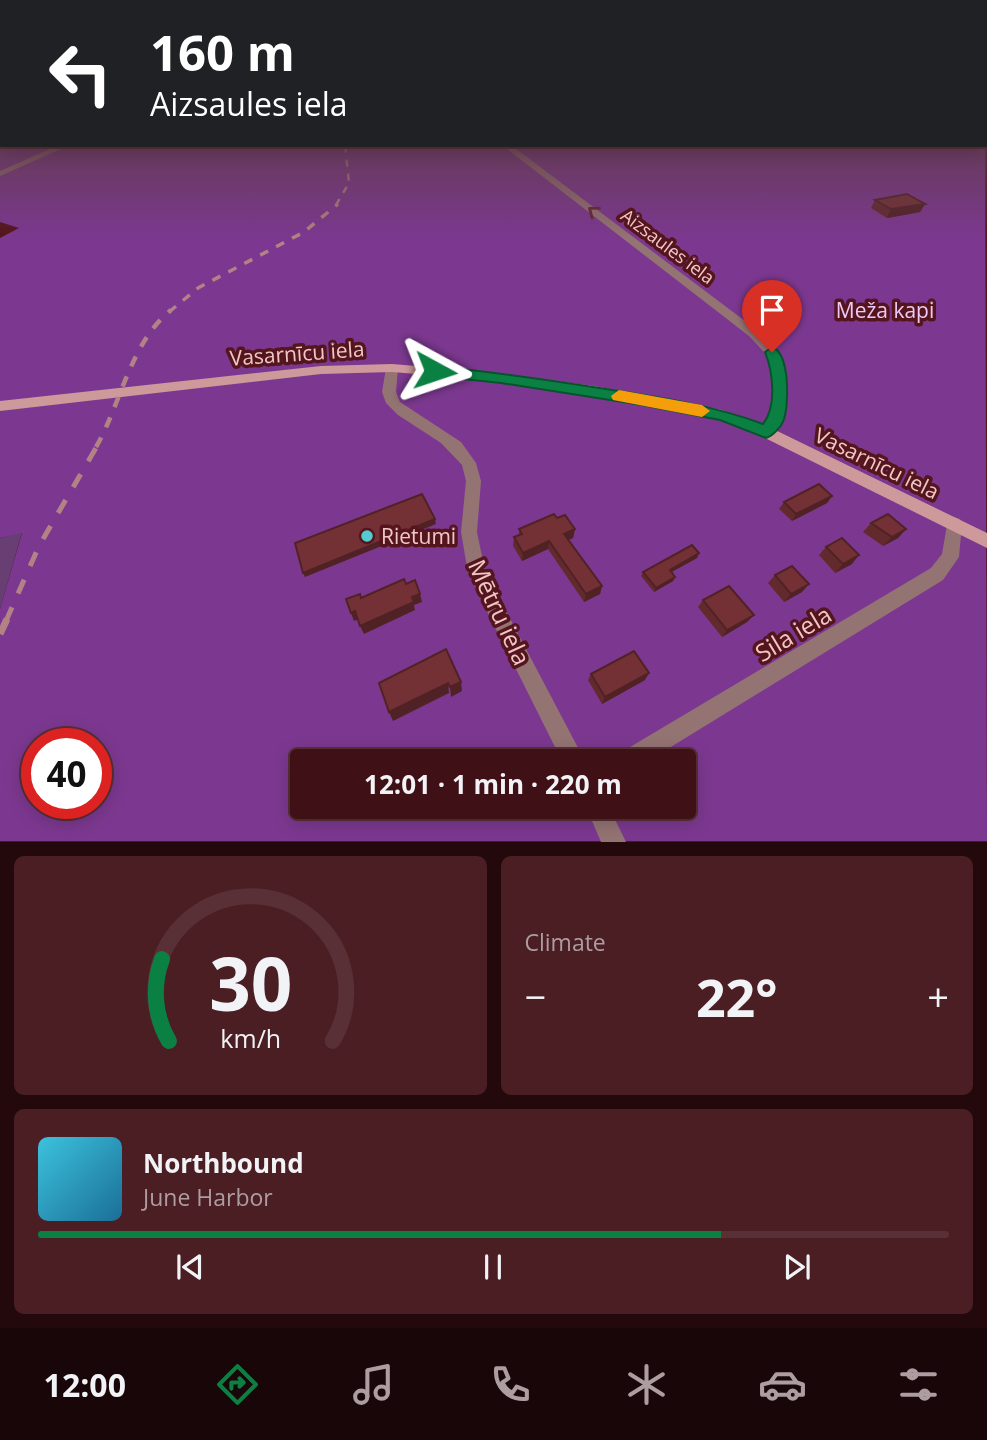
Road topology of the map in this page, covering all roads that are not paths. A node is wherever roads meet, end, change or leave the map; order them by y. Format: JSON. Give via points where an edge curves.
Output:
{"nodes":[{"id":1,"x":31,"y":160,"type":"edge"},
{"id":2,"x":526,"y":160,"type":"edge"},
{"id":3,"x":0,"y":174,"type":"edge"},
{"id":4,"x":392,"y":368,"type":"junction"},
{"id":5,"x":0,"y":406,"type":"edge"},
{"id":6,"x":766,"y":432,"type":"junction"},
{"id":7,"x":954,"y":524,"type":"junction"},
{"id":8,"x":987,"y":541,"type":"edge"},
{"id":9,"x":568,"y":749,"type":"edge"},
{"id":10,"x":648,"y":749,"type":"edge"},
{"id":11,"x":603,"y":819,"type":"edge"},
{"id":12,"x":614,"y":842,"type":"edge"}],
"edges":[{"from":1,"to":3,"type":"street"},
{"from":6,"to":2,"type":"street","name":"Aizsaules iela","one_way":true,"via":[[776,419],[780,371],[772,352]]},
{"from":4,"to":5,"type":"street","name":"Vasarnīcu iela","via":[[308,371]]},
{"from":4,"to":6,"type":"street","name":"Vasarnīcu iela","via":[[594,391],[722,415]]},
{"from":4,"to":9,"type":"street","name":"Mētru iela","via":[[391,400],[437,430],[463,453],[473,472],[469,545],[477,573]]},
{"from":6,"to":7,"type":"street","name":"Vasarnīcu iela"},
{"from":7,"to":8,"type":"street","name":"Vasarnīcu iela"},
{"from":7,"to":10,"type":"street","name":"Sila iela","via":[[950,557],[937,574]]},
{"from":11,"to":12,"type":"street"}]}
